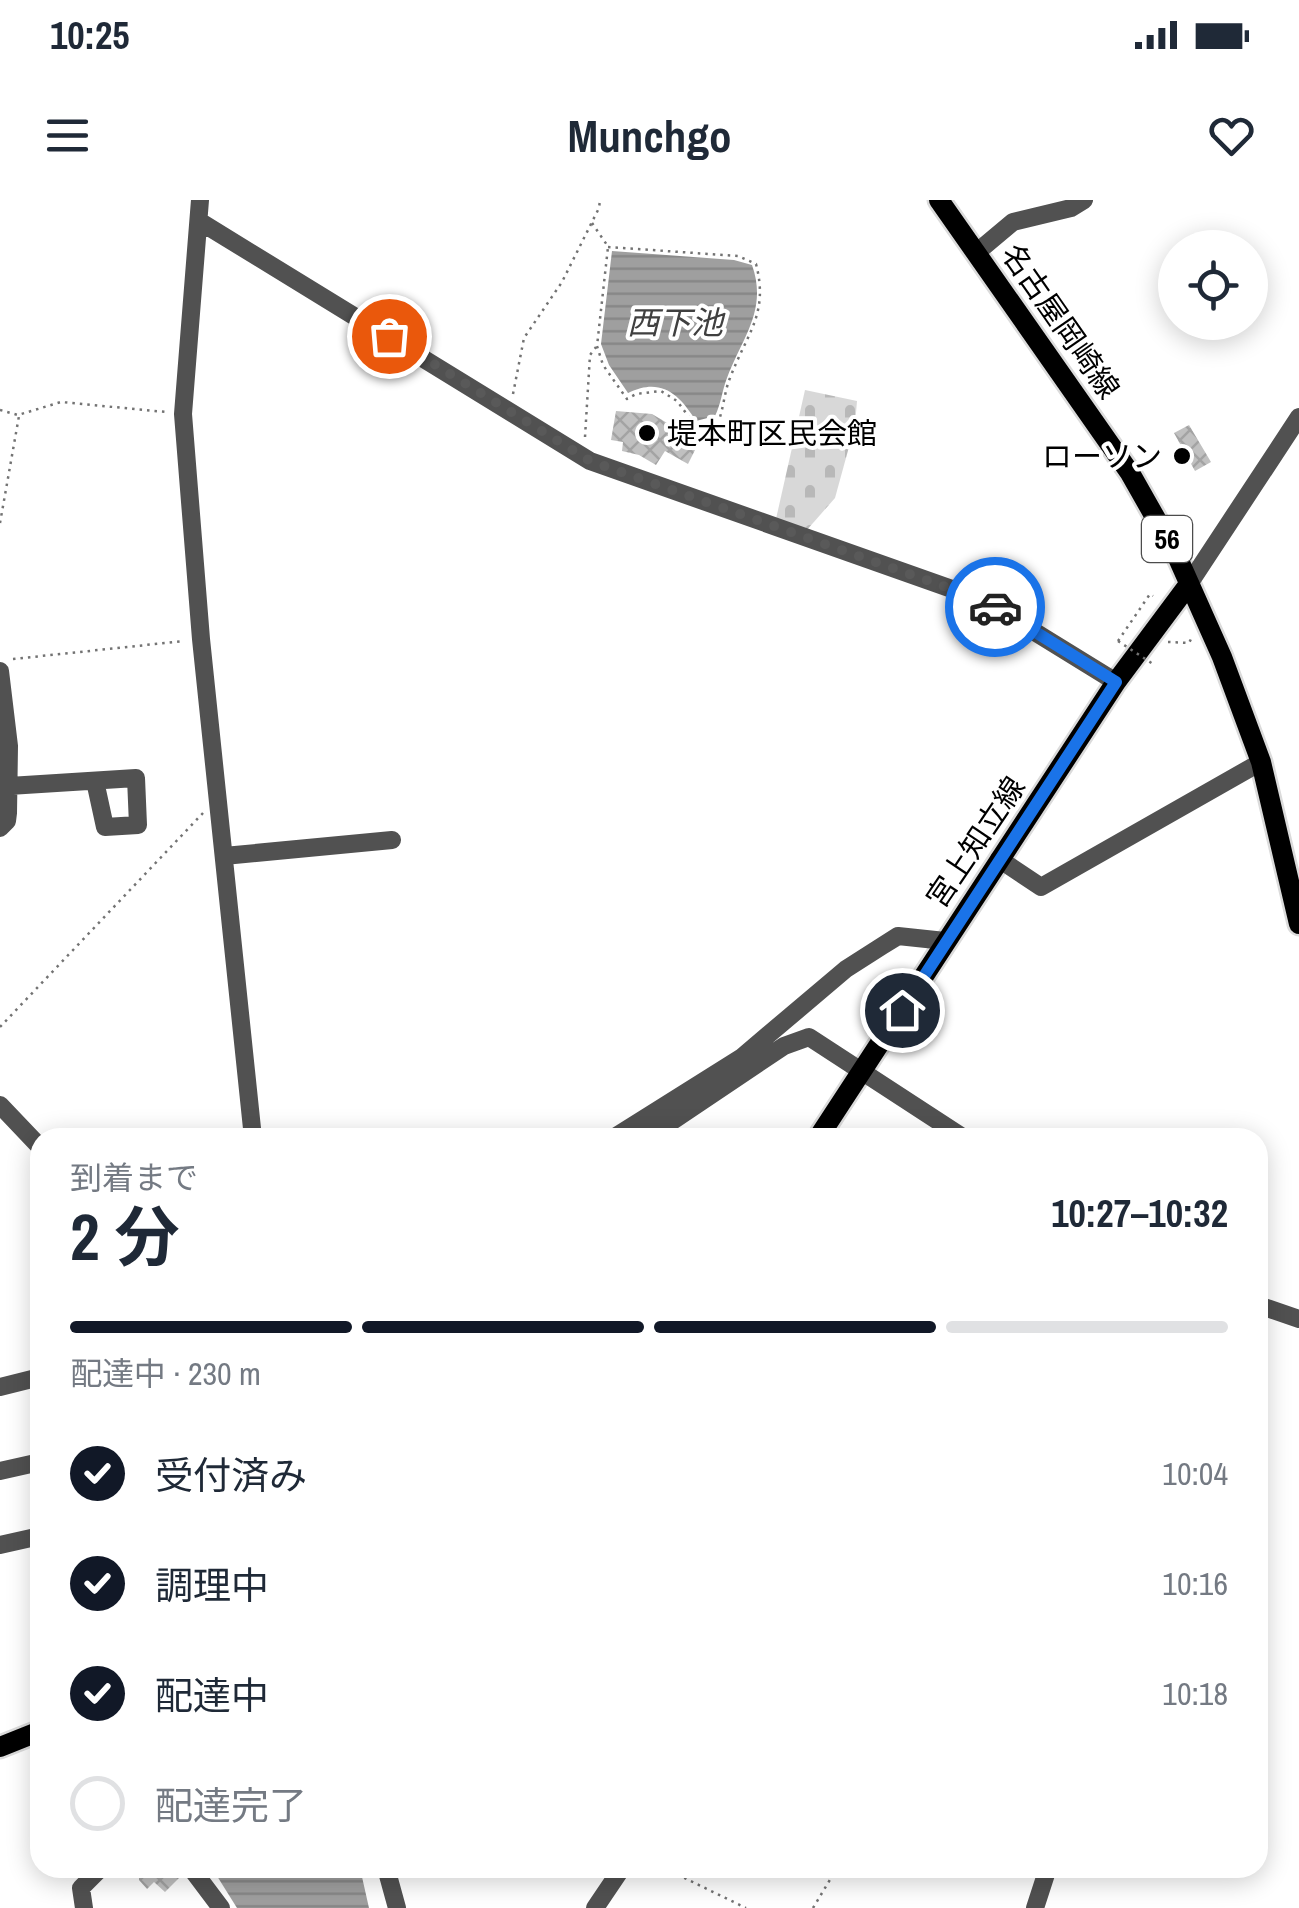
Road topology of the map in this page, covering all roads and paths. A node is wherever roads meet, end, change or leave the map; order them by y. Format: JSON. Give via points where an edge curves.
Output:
{"nodes":[{"id":1,"x":200,"y":200,"type":"edge"},
{"id":2,"x":600,"y":200,"type":"edge"},
{"id":3,"x":939,"y":200,"type":"edge"},
{"id":4,"x":1084,"y":200,"type":"edge"},
{"id":5,"x":200,"y":220,"type":"junction"},
{"id":6,"x":592,"y":224,"type":"junction"},
{"id":7,"x":608,"y":247,"type":"junction"},
{"id":8,"x":976,"y":253,"type":"junction"},
{"id":9,"x":597,"y":346,"type":"junction"},
{"id":10,"x":0,"y":410,"type":"edge"},
{"id":11,"x":510,"y":410,"type":"junction"},
{"id":12,"x":20,"y":414,"type":"junction"},
{"id":13,"x":183,"y":414,"type":"junction"},
{"id":14,"x":1299,"y":417,"type":"edge"},
{"id":15,"x":576,"y":452,"type":"junction"},
{"id":16,"x":0,"y":523,"type":"edge"},
{"id":17,"x":1189,"y":584,"type":"junction"},
{"id":18,"x":1153,"y":596,"type":"dead end"},
{"id":19,"x":201,"y":639,"type":"junction"},
{"id":20,"x":1191,"y":640,"type":"dead end"},
{"id":21,"x":0,"y":660,"type":"edge"},
{"id":22,"x":0,"y":671,"type":"edge"},
{"id":23,"x":1116,"y":682,"type":"junction"},
{"id":24,"x":1261,"y":762,"type":"junction"},
{"id":25,"x":95,"y":780,"type":"dead end"},
{"id":26,"x":8,"y":786,"type":"junction"},
{"id":27,"x":218,"y":797,"type":"junction"},
{"id":28,"x":0,"y":828,"type":"edge"},
{"id":29,"x":392,"y":840,"type":"dead end"},
{"id":30,"x":224,"y":856,"type":"junction"},
{"id":31,"x":998,"y":859,"type":"junction"},
{"id":32,"x":1299,"y":924,"type":"edge"},
{"id":33,"x":945,"y":941,"type":"junction"},
{"id":34,"x":0,"y":1027,"type":"edge"},
{"id":35,"x":863,"y":1070,"type":"junction"},
{"id":36,"x":0,"y":1104,"type":"edge"},
{"id":37,"x":252,"y":1128,"type":"edge"},
{"id":38,"x":629,"y":1128,"type":"edge"},
{"id":39,"x":661,"y":1128,"type":"edge"},
{"id":40,"x":825,"y":1128,"type":"edge"},
{"id":41,"x":949,"y":1128,"type":"edge"},
{"id":42,"x":30,"y":1136,"type":"edge"},
{"id":43,"x":1268,"y":1309,"type":"edge"},
{"id":44,"x":1299,"y":1320,"type":"edge"},
{"id":45,"x":30,"y":1380,"type":"edge"},
{"id":46,"x":0,"y":1388,"type":"edge"},
{"id":47,"x":30,"y":1464,"type":"edge"},
{"id":48,"x":0,"y":1471,"type":"edge"},
{"id":49,"x":30,"y":1538,"type":"edge"},
{"id":50,"x":0,"y":1545,"type":"edge"},
{"id":51,"x":30,"y":1735,"type":"edge"},
{"id":52,"x":0,"y":1747,"type":"edge"},
{"id":53,"x":90,"y":1878,"type":"edge"},
{"id":54,"x":199,"y":1878,"type":"edge"},
{"id":55,"x":389,"y":1878,"type":"edge"},
{"id":56,"x":616,"y":1878,"type":"edge"},
{"id":57,"x":684,"y":1878,"type":"edge"},
{"id":58,"x":831,"y":1878,"type":"edge"},
{"id":59,"x":1044,"y":1878,"type":"edge"},
{"id":60,"x":84,"y":1908,"type":"edge"},
{"id":61,"x":221,"y":1908,"type":"edge"},
{"id":62,"x":397,"y":1908,"type":"edge"},
{"id":63,"x":596,"y":1908,"type":"edge"},
{"id":64,"x":746,"y":1908,"type":"edge"},
{"id":65,"x":813,"y":1908,"type":"edge"},
{"id":66,"x":1034,"y":1908,"type":"edge"}],
"edges":[{"from":1,"to":5,"type":"street"},
{"from":2,"to":6,"type":"path"},
{"from":3,"to":8,"type":"main road","name":"名古屋岡崎線","number":"56"},
{"from":4,"to":8,"type":"street","via":[[1013,222]]},
{"from":5,"to":11,"type":"street"},
{"from":5,"to":13,"type":"street"},
{"from":6,"to":7,"type":"path"},
{"from":6,"to":11,"type":"path","via":[[524,338]]},
{"from":7,"to":9,"type":"path"},
{"from":7,"to":9,"type":"path","via":[[738,256],[756,264],[762,294],[715,421],[694,424],[661,391],[626,399]]},
{"from":8,"to":17,"type":"main road","name":"名古屋岡崎線","number":"56","via":[[1130,473]]},
{"from":9,"to":15,"type":"path","via":[[590,355],[587,425]]},
{"from":10,"to":12,"type":"path"},
{"from":11,"to":15,"type":"street"},
{"from":12,"to":13,"type":"path","via":[[61,402]]},
{"from":12,"to":16,"type":"path"},
{"from":13,"to":19,"type":"street"},
{"from":14,"to":17,"type":"street"},
{"from":15,"to":23,"type":"street","via":[[983,600]]},
{"from":17,"to":23,"type":"main road","name":"宮上知立線"},
{"from":17,"to":24,"type":"main road","name":"名古屋岡崎線","number":"56"},
{"from":18,"to":20,"type":"path","bridge":true,"via":[[1118,642],[1153,664],[1168,642]]},
{"from":19,"to":21,"type":"path"},
{"from":19,"to":27,"type":"street"},
{"from":22,"to":26,"type":"street"},
{"from":23,"to":31,"type":"main road","name":"宮上知立線"},
{"from":24,"to":31,"type":"street","via":[[1041,886]]},
{"from":24,"to":32,"type":"main road","name":"名古屋岡崎線","number":"56"},
{"from":25,"to":26,"type":"street"},
{"from":26,"to":28,"type":"street","via":[[7,821]]},
{"from":27,"to":30,"type":"street"},
{"from":27,"to":34,"type":"path"},
{"from":29,"to":30,"type":"street"},
{"from":30,"to":37,"type":"street"},
{"from":31,"to":33,"type":"main road","name":"宮上知立線"},
{"from":33,"to":35,"type":"main road","name":"宮上知立線"},
{"from":33,"to":38,"type":"street","via":[[898,936],[846,969],[742,1057]]},
{"from":35,"to":39,"type":"street","via":[[809,1037],[784,1046]]},
{"from":35,"to":40,"type":"main road","name":"宮上知立線"},
{"from":35,"to":41,"type":"street"},
{"from":36,"to":42,"type":"street"},
{"from":43,"to":44,"type":"street"},
{"from":45,"to":46,"type":"street"},
{"from":47,"to":48,"type":"street"},
{"from":49,"to":50,"type":"street"},
{"from":51,"to":52,"type":"main road"},
{"from":53,"to":60,"type":"street","via":[[80,1888]]},
{"from":54,"to":61,"type":"street"},
{"from":55,"to":62,"type":"street"},
{"from":56,"to":63,"type":"street"},
{"from":57,"to":64,"type":"path"},
{"from":58,"to":65,"type":"path"},
{"from":59,"to":66,"type":"street"}]}
